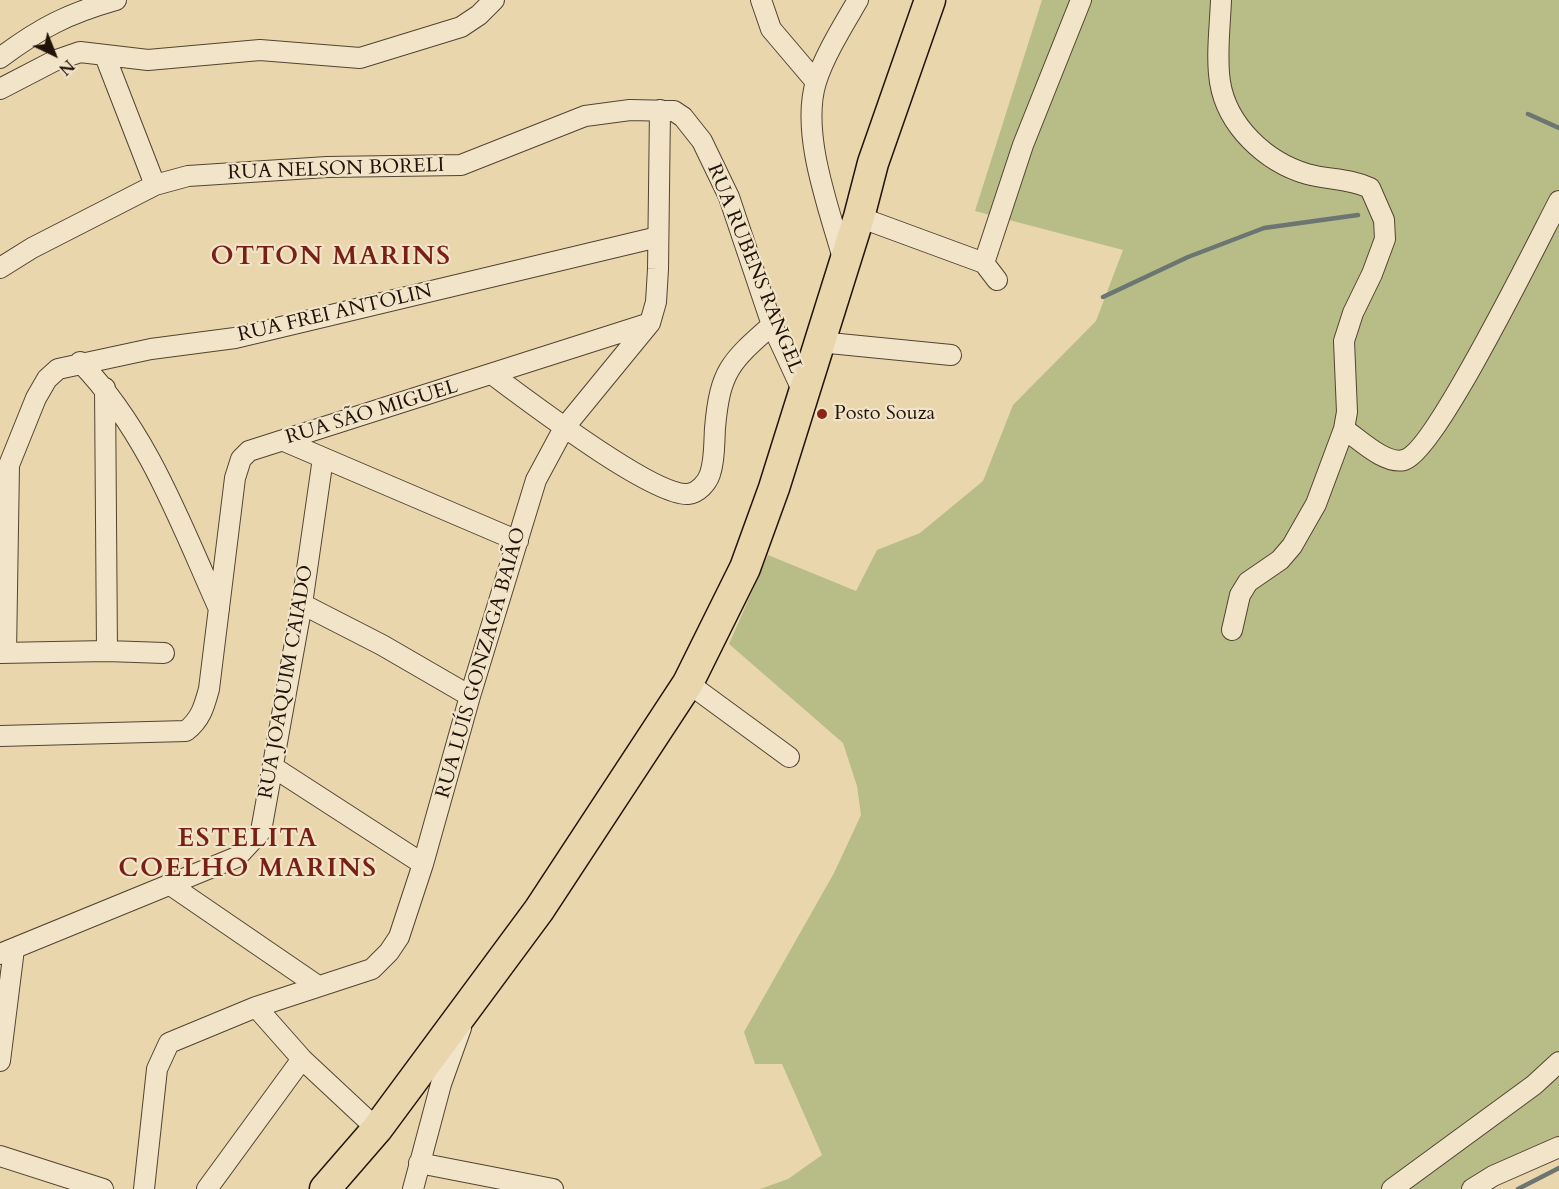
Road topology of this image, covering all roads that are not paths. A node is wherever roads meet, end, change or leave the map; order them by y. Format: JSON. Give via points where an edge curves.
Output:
{"nodes":[{"id":1,"x":116,"y":0,"type":"edge"},
{"id":2,"x":494,"y":0,"type":"edge"},
{"id":3,"x":761,"y":0,"type":"edge"},
{"id":4,"x":857,"y":0,"type":"edge"},
{"id":5,"x":930,"y":0,"type":"edge"},
{"id":6,"x":1081,"y":0,"type":"edge"},
{"id":7,"x":1221,"y":0,"type":"edge"},
{"id":8,"x":105,"y":56,"type":"junction"},
{"id":9,"x":0,"y":58,"type":"edge"},
{"id":10,"x":816,"y":82,"type":"junction"},
{"id":11,"x":0,"y":89,"type":"edge"},
{"id":12,"x":660,"y":110,"type":"junction"},
{"id":13,"x":684,"y":117,"type":"joint"},
{"id":14,"x":154,"y":185,"type":"junction"},
{"id":15,"x":1559,"y":201,"type":"edge"},
{"id":16,"x":859,"y":217,"type":"junction"},
{"id":17,"x":658,"y":237,"type":"junction"},
{"id":18,"x":984,"y":263,"type":"junction"},
{"id":19,"x":844,"y":264,"type":"junction"},
{"id":20,"x":0,"y":268,"type":"edge"},
{"id":21,"x":998,"y":280,"type":"dead end"},
{"id":22,"x":650,"y":324,"type":"junction"},
{"id":23,"x":772,"y":325,"type":"junction"},
{"id":24,"x":819,"y":342,"type":"junction"},
{"id":25,"x":951,"y":355,"type":"dead end"},
{"id":26,"x":80,"y":362,"type":"junction"},
{"id":27,"x":493,"y":375,"type":"junction"},
{"id":28,"x":105,"y":388,"type":"junction"},
{"id":29,"x":803,"y":392,"type":"junction"},
{"id":30,"x":564,"y":428,"type":"junction"},
{"id":31,"x":1344,"y":429,"type":"junction"},
{"id":32,"x":284,"y":441,"type":"junction"},
{"id":33,"x":323,"y":458,"type":"junction"},
{"id":34,"x":4,"y":465,"type":"edge"},
{"id":35,"x":518,"y":541,"type":"junction"},
{"id":36,"x":3,"y":555,"type":"edge"},
{"id":37,"x":302,"y":604,"type":"junction"},
{"id":38,"x":219,"y":609,"type":"junction"},
{"id":39,"x":1232,"y":630,"type":"dead end"},
{"id":40,"x":107,"y":651,"type":"junction"},
{"id":41,"x":3,"y":653,"type":"edge"},
{"id":42,"x":164,"y":653,"type":"dead end"},
{"id":43,"x":688,"y":683,"type":"junction"},
{"id":44,"x":470,"y":696,"type":"junction"},
{"id":45,"x":0,"y":736,"type":"edge"},
{"id":46,"x":789,"y":757,"type":"dead end"},
{"id":47,"x":273,"y":767,"type":"junction"},
{"id":48,"x":423,"y":864,"type":"junction"},
{"id":49,"x":169,"y":884,"type":"junction"},
{"id":50,"x":7,"y":951,"type":"edge"},
{"id":51,"x":318,"y":986,"type":"junction"},
{"id":52,"x":468,"y":1006,"type":"junction"},
{"id":53,"x":256,"y":1007,"type":"junction"},
{"id":54,"x":302,"y":1059,"type":"junction"},
{"id":55,"x":0,"y":1061,"type":"edge"},
{"id":56,"x":1559,"y":1062,"type":"edge"},
{"id":57,"x":377,"y":1129,"type":"junction"},
{"id":58,"x":1559,"y":1148,"type":"edge"},
{"id":59,"x":0,"y":1156,"type":"edge"},
{"id":60,"x":419,"y":1163,"type":"junction"},
{"id":61,"x":103,"y":1189,"type":"edge"},
{"id":62,"x":144,"y":1189,"type":"edge"},
{"id":63,"x":207,"y":1189,"type":"edge"},
{"id":64,"x":326,"y":1189,"type":"edge"},
{"id":65,"x":413,"y":1189,"type":"edge"},
{"id":66,"x":553,"y":1189,"type":"edge"},
{"id":67,"x":1392,"y":1189,"type":"edge"},
{"id":68,"x":1472,"y":1189,"type":"edge"}],
"edges":[{"from":1,"to":9,"type":"street","via":[[77,11],[35,31]]},
{"from":2,"to":8,"type":"street","via":[[461,27],[360,58],[260,50],[169,60]]},
{"from":3,"to":10,"type":"street","via":[[771,28]]},
{"from":4,"to":10,"type":"street"},
{"from":5,"to":16,"type":"highway","via":[[873,163]]},
{"from":6,"to":18,"type":"street","via":[[1023,145]]},
{"from":7,"to":31,"type":"street","via":[[1220,85],[1237,123],[1254,146],[1307,174],[1356,181],[1370,188],[1384,220],[1382,252],[1344,341]]},
{"from":8,"to":11,"type":"street","via":[[80,52]]},
{"from":8,"to":14,"type":"street"},
{"from":10,"to":19,"type":"street","via":[[812,112],[815,152]]},
{"from":12,"to":13,"type":"street","name":"RUA NELSON BORELI"},
{"from":12,"to":14,"type":"street","name":"RUA NELSON BORELI","via":[[585,116],[460,165],[327,167],[188,176]]},
{"from":12,"to":17,"type":"street"},
{"from":13,"to":23,"type":"street","name":"RUA RUBENS RANGEL","via":[[702,141],[729,197]]},
{"from":14,"to":20,"type":"street","name":"RUA NELSON BORELI"},
{"from":15,"to":31,"type":"street","via":[[1456,391],[1415,454],[1390,459]]},
{"from":16,"to":18,"type":"street"},
{"from":16,"to":19,"type":"highway"},
{"from":17,"to":22,"type":"street","via":[[656,302]]},
{"from":17,"to":26,"type":"street","name":"RUA FREI ANTOLIN","via":[[235,338]]},
{"from":18,"to":21,"type":"street"},
{"from":19,"to":24,"type":"highway"},
{"from":22,"to":27,"type":"street","name":"RUA SÃO MIGUEL"},
{"from":22,"to":30,"type":"street","name":"RUA LUÍS GONZAGA BAIÃO"},
{"from":23,"to":29,"type":"street","name":"RUA RUBENS RANGEL"},
{"from":23,"to":30,"type":"street","via":[[731,363],[721,382],[711,472],[699,490],[676,493]]},
{"from":24,"to":25,"type":"street"},
{"from":24,"to":29,"type":"highway"},
{"from":26,"to":28,"type":"street"},
{"from":26,"to":34,"type":"street","name":"RUA FREI ANTOLIN","via":[[58,369],[47,379]]},
{"from":27,"to":30,"type":"street"},
{"from":27,"to":32,"type":"street","name":"RUA SÃO MIGUEL"},
{"from":28,"to":38,"type":"street","via":[[131,424],[166,490]]},
{"from":28,"to":40,"type":"street"},
{"from":29,"to":43,"type":"highway","via":[[745,567]]},
{"from":30,"to":35,"type":"street","name":"RUA LUÍS GONZAGA BAIÃO","via":[[536,480]]},
{"from":31,"to":39,"type":"street","via":[[1311,512],[1280,560],[1248,582],[1240,595]]},
{"from":32,"to":33,"type":"street"},
{"from":32,"to":38,"type":"street","name":"RUA SÃO MIGUEL","via":[[249,451],[242,459],[235,478]]},
{"from":33,"to":35,"type":"street"},
{"from":33,"to":37,"type":"street","name":"RUA JOAQUIM CAIADO"},
{"from":34,"to":36,"type":"street"},
{"from":35,"to":44,"type":"street","name":"RUA LUÍS GONZAGA BAIÃO"},
{"from":36,"to":41,"type":"street"},
{"from":37,"to":44,"type":"street"},
{"from":37,"to":47,"type":"street","name":"RUA JOAQUIM CAIADO"},
{"from":38,"to":45,"type":"street","name":"RUA SÃO MIGUEL","via":[[204,710],[186,731]]},
{"from":40,"to":41,"type":"street"},
{"from":40,"to":42,"type":"street"},
{"from":43,"to":46,"type":"street"},
{"from":43,"to":52,"type":"highway","via":[[539,910]]},
{"from":44,"to":48,"type":"street","name":"RUA LUÍS GONZAGA BAIÃO"},
{"from":47,"to":48,"type":"street"},
{"from":47,"to":49,"type":"street","name":"RUA JOAQUIM CAIADO","via":[[261,831],[252,843],[237,857]]},
{"from":48,"to":51,"type":"street","name":"RUA LUÍS GONZAGA BAIÃO","via":[[399,937],[389,952],[372,969]]},
{"from":49,"to":50,"type":"street","name":"RUA JOAQUIM CAIADO"},
{"from":49,"to":51,"type":"street"},
{"from":50,"to":55,"type":"street"},
{"from":51,"to":53,"type":"street","name":"RUA LUÍS GONZAGA BAIÃO"},
{"from":52,"to":57,"type":"highway"},
{"from":52,"to":60,"type":"street"},
{"from":53,"to":54,"type":"street"},
{"from":53,"to":62,"type":"street","name":"RUA LUÍS GONZAGA BAIÃO","via":[[169,1043],[157,1069]]},
{"from":54,"to":57,"type":"street"},
{"from":54,"to":63,"type":"street"},
{"from":56,"to":67,"type":"street","via":[[1534,1085]]},
{"from":57,"to":64,"type":"highway"},
{"from":58,"to":68,"type":"street"},
{"from":59,"to":61,"type":"street"},
{"from":60,"to":65,"type":"street"},
{"from":60,"to":66,"type":"street"}]}
